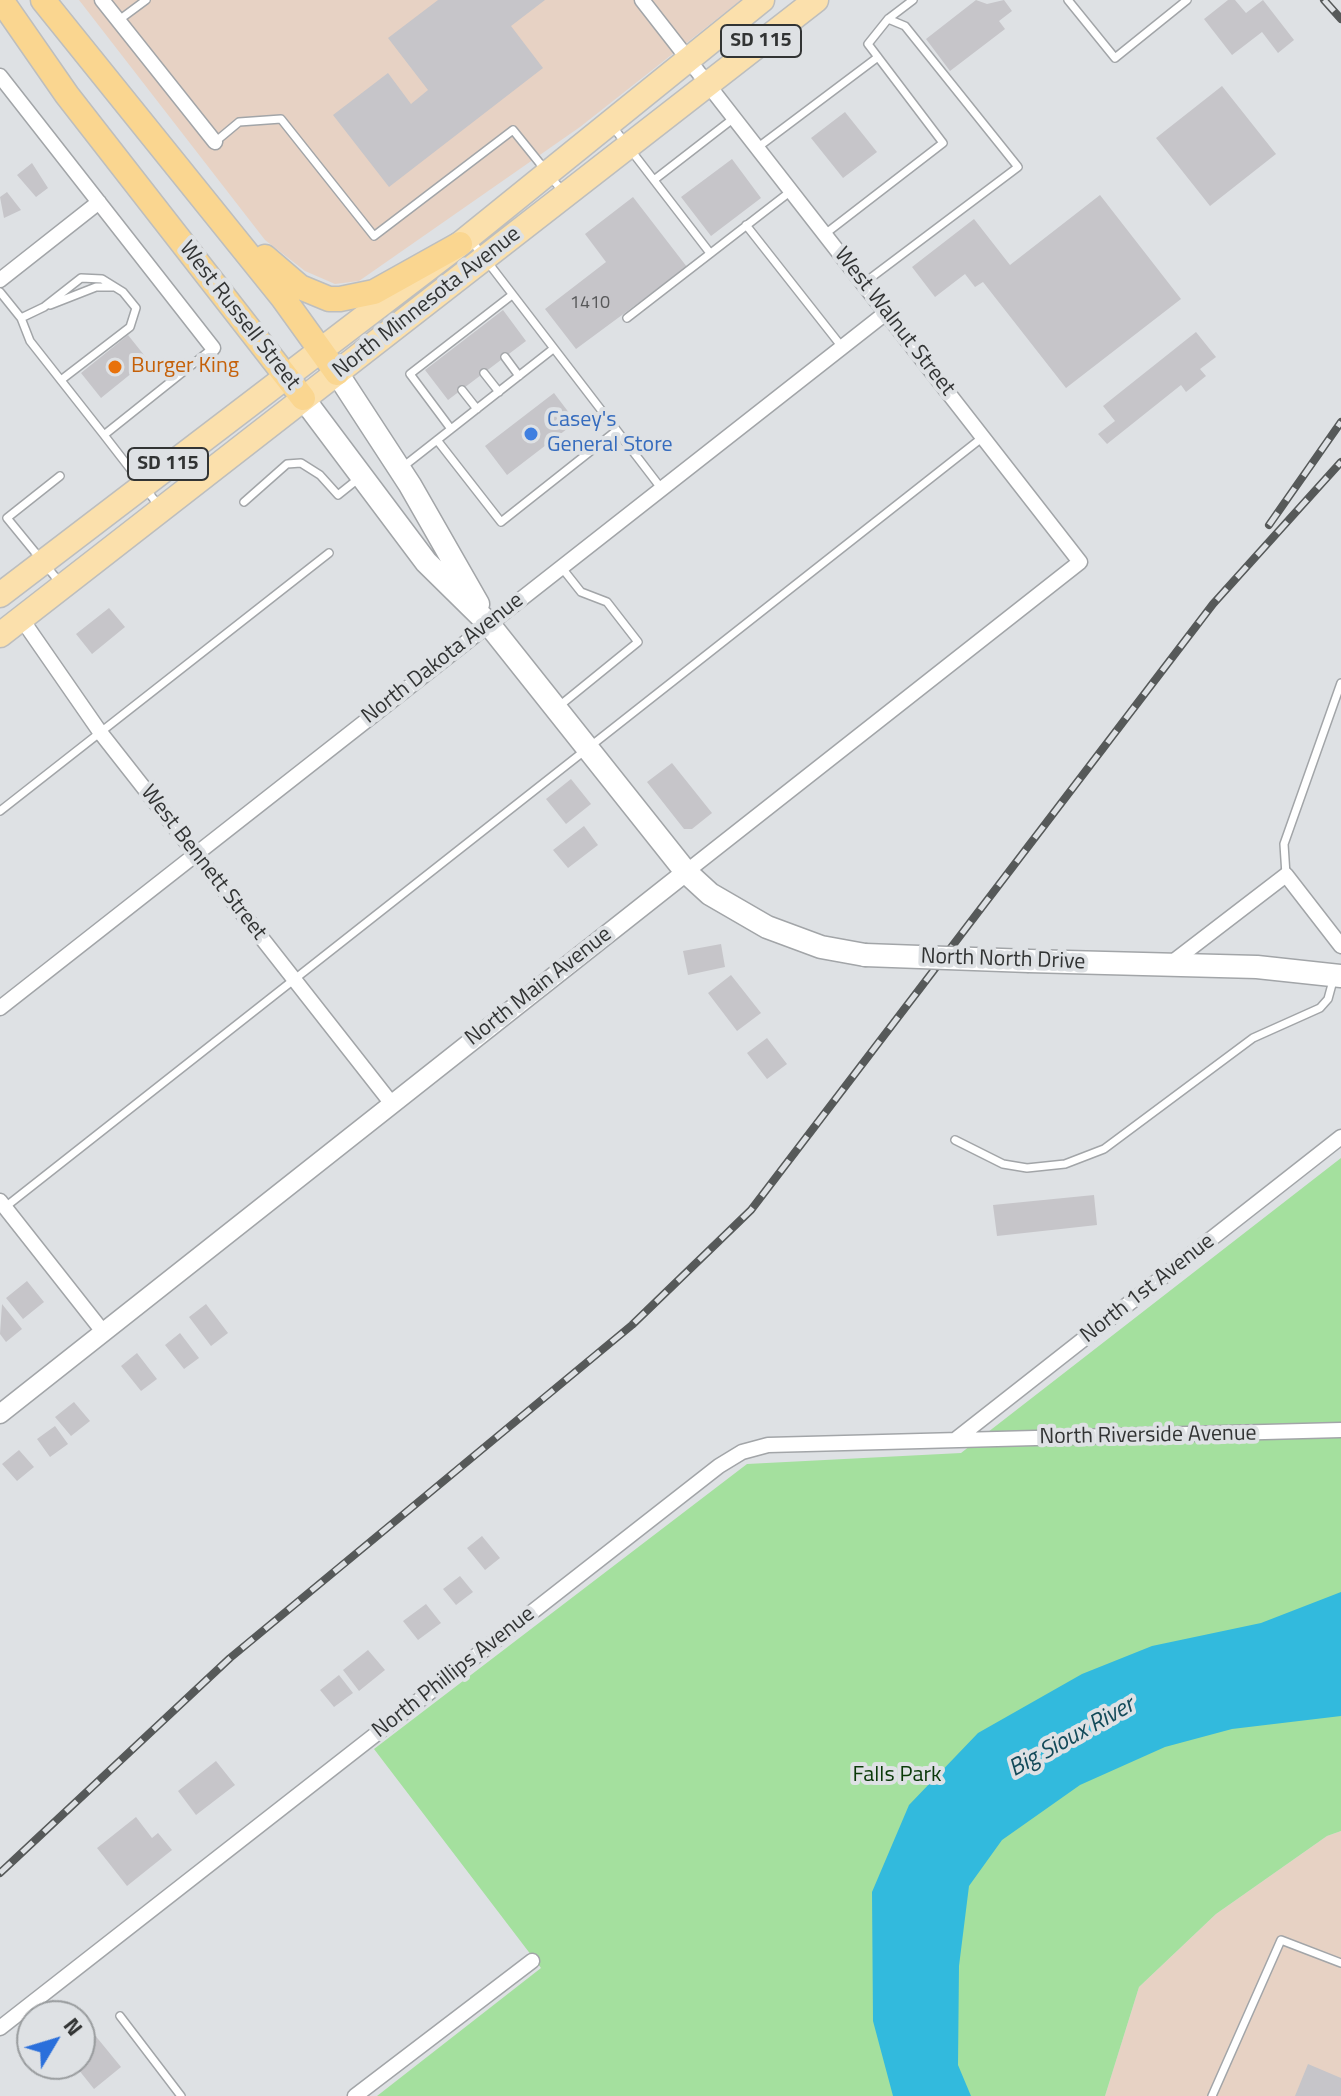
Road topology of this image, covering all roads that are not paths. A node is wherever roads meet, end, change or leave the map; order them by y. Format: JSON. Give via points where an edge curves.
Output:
{"nodes":[{"id":1,"x":1,"y":0,"type":"edge"},
{"id":2,"x":43,"y":0,"type":"edge"},
{"id":3,"x":102,"y":0,"type":"edge"},
{"id":4,"x":146,"y":0,"type":"edge"},
{"id":5,"x":642,"y":0,"type":"edge"},
{"id":6,"x":762,"y":0,"type":"edge"},
{"id":7,"x":816,"y":0,"type":"edge"},
{"id":8,"x":913,"y":0,"type":"edge"},
{"id":9,"x":1068,"y":0,"type":"edge"},
{"id":10,"x":1187,"y":0,"type":"edge"},
{"id":11,"x":888,"y":19,"type":"junction"},
{"id":12,"x":118,"y":21,"type":"junction"},
{"id":13,"x":878,"y":57,"type":"junction"},
{"id":14,"x":688,"y":59,"type":"junction"},
{"id":15,"x":0,"y":76,"type":"edge"},
{"id":16,"x":706,"y":83,"type":"junction"},
{"id":17,"x":734,"y":118,"type":"junction"},
{"id":18,"x":610,"y":123,"type":"junction"},
{"id":19,"x":215,"y":142,"type":"joint"},
{"id":20,"x":628,"y":146,"type":"junction"},
{"id":21,"x":757,"y":148,"type":"junction"},
{"id":22,"x":548,"y":172,"type":"junction"},
{"id":23,"x":654,"y":180,"type":"junction"},
{"id":24,"x":191,"y":185,"type":"junction"},
{"id":25,"x":791,"y":191,"type":"junction"},
{"id":26,"x":566,"y":195,"type":"junction"},
{"id":27,"x":99,"y":202,"type":"junction"},
{"id":28,"x":746,"y":225,"type":"junction"},
{"id":29,"x":825,"y":234,"type":"junction"},
{"id":30,"x":464,"y":241,"type":"junction"},
{"id":31,"x":710,"y":253,"type":"junction"},
{"id":32,"x":484,"y":258,"type":"junction"},
{"id":33,"x":0,"y":280,"type":"edge"},
{"id":34,"x":864,"y":283,"type":"junction"},
{"id":35,"x":115,"y":287,"type":"junction"},
{"id":36,"x":0,"y":292,"type":"edge"},
{"id":37,"x":512,"y":295,"type":"junction"},
{"id":38,"x":44,"y":307,"type":"junction"},
{"id":39,"x":887,"y":312,"type":"junction"},
{"id":40,"x":21,"y":318,"type":"junction"},
{"id":41,"x":627,"y":318,"type":"dead end"},
{"id":42,"x":842,"y":347,"type":"junction"},
{"id":43,"x":213,"y":348,"type":"joint"},
{"id":44,"x":322,"y":349,"type":"junction"},
{"id":45,"x":553,"y":349,"type":"junction"},
{"id":46,"x":505,"y":357,"type":"dead end"},
{"id":47,"x":337,"y":373,"type":"junction"},
{"id":48,"x":484,"y":373,"type":"dead end"},
{"id":49,"x":285,"y":375,"type":"junction"},
{"id":50,"x":519,"y":376,"type":"junction"},
{"id":51,"x":61,"y":380,"type":"junction"},
{"id":52,"x":462,"y":390,"type":"dead end"},
{"id":53,"x":499,"y":392,"type":"junction"},
{"id":54,"x":303,"y":398,"type":"junction"},
{"id":55,"x":477,"y":409,"type":"junction"},
{"id":56,"x":451,"y":429,"type":"junction"},
{"id":57,"x":616,"y":431,"type":"junction"},
{"id":58,"x":104,"y":435,"type":"junction"},
{"id":59,"x":983,"y":437,"type":"junction"},
{"id":60,"x":437,"y":440,"type":"junction"},
{"id":61,"x":399,"y":469,"type":"junction"},
{"id":62,"x":60,"y":476,"type":"dead end"},
{"id":63,"x":362,"y":476,"type":"junction"},
{"id":64,"x":142,"y":484,"type":"junction"},
{"id":65,"x":661,"y":488,"type":"junction"},
{"id":66,"x":244,"y":502,"type":"dead end"},
{"id":67,"x":161,"y":509,"type":"junction"},
{"id":68,"x":329,"y":553,"type":"dead end"},
{"id":69,"x":42,"y":562,"type":"junction"},
{"id":70,"x":1080,"y":562,"type":"joint"},
{"id":71,"x":560,"y":567,"type":"junction"},
{"id":72,"x":62,"y":586,"type":"junction"},
{"id":73,"x":10,"y":597,"type":"edge"},
{"id":74,"x":488,"y":623,"type":"junction"},
{"id":75,"x":0,"y":635,"type":"edge"},
{"id":76,"x":1341,"y":683,"type":"edge"},
{"id":77,"x":556,"y":708,"type":"junction"},
{"id":78,"x":100,"y":732,"type":"junction"},
{"id":79,"x":587,"y":749,"type":"junction"},
{"id":80,"x":0,"y":811,"type":"edge"},
{"id":81,"x":196,"y":854,"type":"junction"},
{"id":82,"x":686,"y":872,"type":"junction"},
{"id":83,"x":1286,"y":875,"type":"junction"},
{"id":84,"x":1341,"y":946,"type":"edge"},
{"id":85,"x":1169,"y":965,"type":"junction"},
{"id":86,"x":1338,"y":975,"type":"edge"},
{"id":87,"x":293,"y":979,"type":"junction"},
{"id":88,"x":0,"y":1008,"type":"edge"},
{"id":89,"x":392,"y":1104,"type":"junction"},
{"id":90,"x":1341,"y":1137,"type":"edge"},
{"id":91,"x":955,"y":1140,"type":"dead end"},
{"id":92,"x":1,"y":1206,"type":"edge"},
{"id":93,"x":104,"y":1333,"type":"junction"},
{"id":94,"x":0,"y":1414,"type":"edge"},
{"id":95,"x":1341,"y":1430,"type":"edge"},
{"id":96,"x":954,"y":1441,"type":"junction"},
{"id":97,"x":532,"y":1961,"type":"dead end"},
{"id":98,"x":1341,"y":1963,"type":"edge"},
{"id":99,"x":120,"y":2016,"type":"dead end"},
{"id":100,"x":0,"y":2028,"type":"edge"},
{"id":101,"x":181,"y":2096,"type":"edge"},
{"id":102,"x":355,"y":2096,"type":"edge"},
{"id":103,"x":1212,"y":2096,"type":"edge"}],
"edges":[{"from":1,"to":49,"type":"highway","name":"West Russell Street","via":[[67,95]]},
{"from":2,"to":24,"type":"highway","name":"West Russell Street"},
{"from":3,"to":12,"type":"street"},
{"from":4,"to":12,"type":"lane"},
{"from":5,"to":14,"type":"street","name":"West Walnut Street"},
{"from":6,"to":14,"type":"main road","name":"North Minnesota Avenue","number":"SD 115"},
{"from":7,"to":16,"type":"main road","name":"North Minnesota Avenue","number":"SD 115"},
{"from":8,"to":11,"type":"lane"},
{"from":9,"to":10,"type":"lane","via":[[1115,58]]},
{"from":11,"to":13,"type":"lane","via":[[868,44]]},
{"from":11,"to":34,"type":"lane","via":[[905,26],[1018,167]]},
{"from":12,"to":19,"type":"street"},
{"from":13,"to":21,"type":"lane"},
{"from":13,"to":29,"type":"lane","via":[[943,143]]},
{"from":14,"to":16,"type":"street","name":"West Walnut Street"},
{"from":14,"to":18,"type":"main road","name":"North Minnesota Avenue","number":"SD 115"},
{"from":15,"to":27,"type":"street","name":"West Russell Street"},
{"from":16,"to":17,"type":"street","name":"West Walnut Street"},
{"from":16,"to":20,"type":"main road","name":"North Minnesota Avenue","number":"SD 115"},
{"from":17,"to":21,"type":"street","name":"West Walnut Street"},
{"from":17,"to":23,"type":"lane"},
{"from":18,"to":20,"type":"lane"},
{"from":18,"to":22,"type":"main road","name":"North Minnesota Avenue","number":"SD 115"},
{"from":19,"to":22,"type":"lane","via":[[239,122],[281,119],[374,236],[513,130]]},
{"from":20,"to":23,"type":"lane"},
{"from":20,"to":26,"type":"main road","name":"North Minnesota Avenue","number":"SD 115"},
{"from":21,"to":25,"type":"street","name":"West Walnut Street"},
{"from":22,"to":26,"type":"lane"},
{"from":22,"to":30,"type":"main road","name":"North Minnesota Avenue","number":"SD 115"},
{"from":23,"to":31,"type":"lane"},
{"from":24,"to":30,"type":"highway","via":[[282,273],[329,299],[374,292]]},
{"from":24,"to":44,"type":"highway","name":"West Russell Street"},
{"from":25,"to":28,"type":"lane"},
{"from":25,"to":29,"type":"street","name":"West Walnut Street"},
{"from":26,"to":32,"type":"main road","name":"North Minnesota Avenue","number":"SD 115"},
{"from":27,"to":33,"type":"street"},
{"from":27,"to":43,"type":"street","name":"West Russell Street"},
{"from":28,"to":31,"type":"lane"},
{"from":28,"to":42,"type":"lane"},
{"from":29,"to":34,"type":"street","name":"West Walnut Street"},
{"from":30,"to":32,"type":"lane"},
{"from":30,"to":44,"type":"main road","name":"North Minnesota Avenue","number":"SD 115"},
{"from":31,"to":41,"type":"lane"},
{"from":32,"to":37,"type":"lane"},
{"from":32,"to":47,"type":"main road","name":"North Minnesota Avenue","number":"SD 115"},
{"from":34,"to":39,"type":"street","name":"West Walnut Street"},
{"from":35,"to":38,"type":"lane","via":[[96,287]]},
{"from":35,"to":38,"type":"lane","via":[[102,279],[81,278]]},
{"from":35,"to":51,"type":"lane","via":[[136,308],[130,327]]},
{"from":36,"to":40,"type":"lane"},
{"from":37,"to":45,"type":"lane"},
{"from":37,"to":56,"type":"lane","via":[[410,374]]},
{"from":38,"to":40,"type":"lane"},
{"from":39,"to":42,"type":"street","name":"North Dakota Avenue"},
{"from":39,"to":59,"type":"street","name":"West Walnut Street"},
{"from":40,"to":51,"type":"lane","via":[[30,341]]},
{"from":42,"to":65,"type":"street","name":"North Dakota Avenue"},
{"from":43,"to":58,"type":"lane"},
{"from":44,"to":47,"type":"highway","name":"West Russell Street"},
{"from":44,"to":49,"type":"main road","name":"North Minnesota Avenue","number":"SD 115"},
{"from":45,"to":50,"type":"lane"},
{"from":45,"to":57,"type":"lane"},
{"from":46,"to":50,"type":"lane"},
{"from":47,"to":54,"type":"main road","name":"North Minnesota Avenue","number":"SD 115"},
{"from":47,"to":61,"type":"main road","name":"West Russell Street"},
{"from":48,"to":53,"type":"lane"},
{"from":49,"to":54,"type":"highway","name":"West Russell Street"},
{"from":49,"to":64,"type":"main road","name":"North Minnesota Avenue","number":"SD 115"},
{"from":50,"to":53,"type":"lane"},
{"from":51,"to":58,"type":"lane"},
{"from":52,"to":55,"type":"lane"},
{"from":53,"to":55,"type":"lane"},
{"from":54,"to":63,"type":"main road","name":"West Russell Street"},
{"from":54,"to":67,"type":"main road","name":"North Minnesota Avenue","number":"SD 115"},
{"from":55,"to":56,"type":"lane"},
{"from":56,"to":60,"type":"lane"},
{"from":57,"to":60,"type":"lane","via":[[501,522]]},
{"from":57,"to":65,"type":"lane"},
{"from":58,"to":64,"type":"lane"},
{"from":59,"to":70,"type":"street","name":"West Walnut Street"},
{"from":59,"to":79,"type":"lane"},
{"from":60,"to":61,"type":"lane"},
{"from":61,"to":74,"type":"main road","name":"West Russell Street"},
{"from":62,"to":69,"type":"lane","via":[[7,518]]},
{"from":63,"to":66,"type":"lane","via":[[338,495],[301,463],[287,464]]},
{"from":63,"to":74,"type":"main road","name":"West Russell Street","via":[[426,562]]},
{"from":64,"to":67,"type":"lane"},
{"from":64,"to":69,"type":"main road","name":"North Minnesota Avenue","number":"SD 115"},
{"from":65,"to":71,"type":"street","name":"North Dakota Avenue"},
{"from":67,"to":72,"type":"main road","name":"North Minnesota Avenue","number":"SD 115"},
{"from":68,"to":78,"type":"lane"},
{"from":69,"to":72,"type":"lane"},
{"from":69,"to":73,"type":"main road","name":"North Minnesota Avenue","number":"SD 115"},
{"from":70,"to":82,"type":"street","name":"North Main Avenue"},
{"from":71,"to":74,"type":"street","name":"North Dakota Avenue"},
{"from":71,"to":77,"type":"lane","via":[[581,592],[607,602],[638,642]]},
{"from":72,"to":73,"type":"main road","name":"North Minnesota Avenue","number":"SD 115"},
{"from":73,"to":75,"type":"main road","name":"North Minnesota Avenue","number":"SD 115"},
{"from":73,"to":78,"type":"street","name":"West Bennett Street"},
{"from":74,"to":77,"type":"main road","name":"West Russell Street"},
{"from":74,"to":81,"type":"street","name":"North Dakota Avenue"},
{"from":76,"to":83,"type":"lane","via":[[1284,844]]},
{"from":77,"to":79,"type":"main road","name":"West Russell Street"},
{"from":78,"to":80,"type":"lane"},
{"from":78,"to":81,"type":"street","name":"West Bennett Street"},
{"from":79,"to":82,"type":"main road","name":"West Russell Street"},
{"from":79,"to":87,"type":"lane"},
{"from":81,"to":87,"type":"street","name":"West Bennett Street"},
{"from":81,"to":88,"type":"street","name":"North Dakota Avenue"},
{"from":82,"to":85,"type":"main road","name":"North North Drive","bridge":true,"via":[[710,894],[767,927],[821,947],[865,955]]},
{"from":82,"to":89,"type":"street","name":"North Main Avenue"},
{"from":83,"to":84,"type":"street"},
{"from":83,"to":85,"type":"street"},
{"from":85,"to":86,"type":"main road","name":"North North Drive"},
{"from":86,"to":91,"type":"lane","via":[[1320,1008],[1253,1038],[1104,1149],[1065,1164],[1027,1168],[1003,1164]]},
{"from":87,"to":89,"type":"street","name":"West Bennett Street"},
{"from":87,"to":92,"type":"lane"},
{"from":89,"to":93,"type":"street","name":"North Main Avenue"},
{"from":90,"to":96,"type":"street","name":"North 1st Avenue"},
{"from":92,"to":93,"type":"street"},
{"from":93,"to":94,"type":"street","name":"North Main Avenue"},
{"from":95,"to":96,"type":"street","name":"North Riverside Avenue"},
{"from":96,"to":100,"type":"street","name":"North Phillips Avenue","via":[[768,1445],[719,1466]]},
{"from":97,"to":102,"type":"street"},
{"from":98,"to":103,"type":"lane","via":[[1281,1940]]},
{"from":99,"to":101,"type":"lane"}]}
